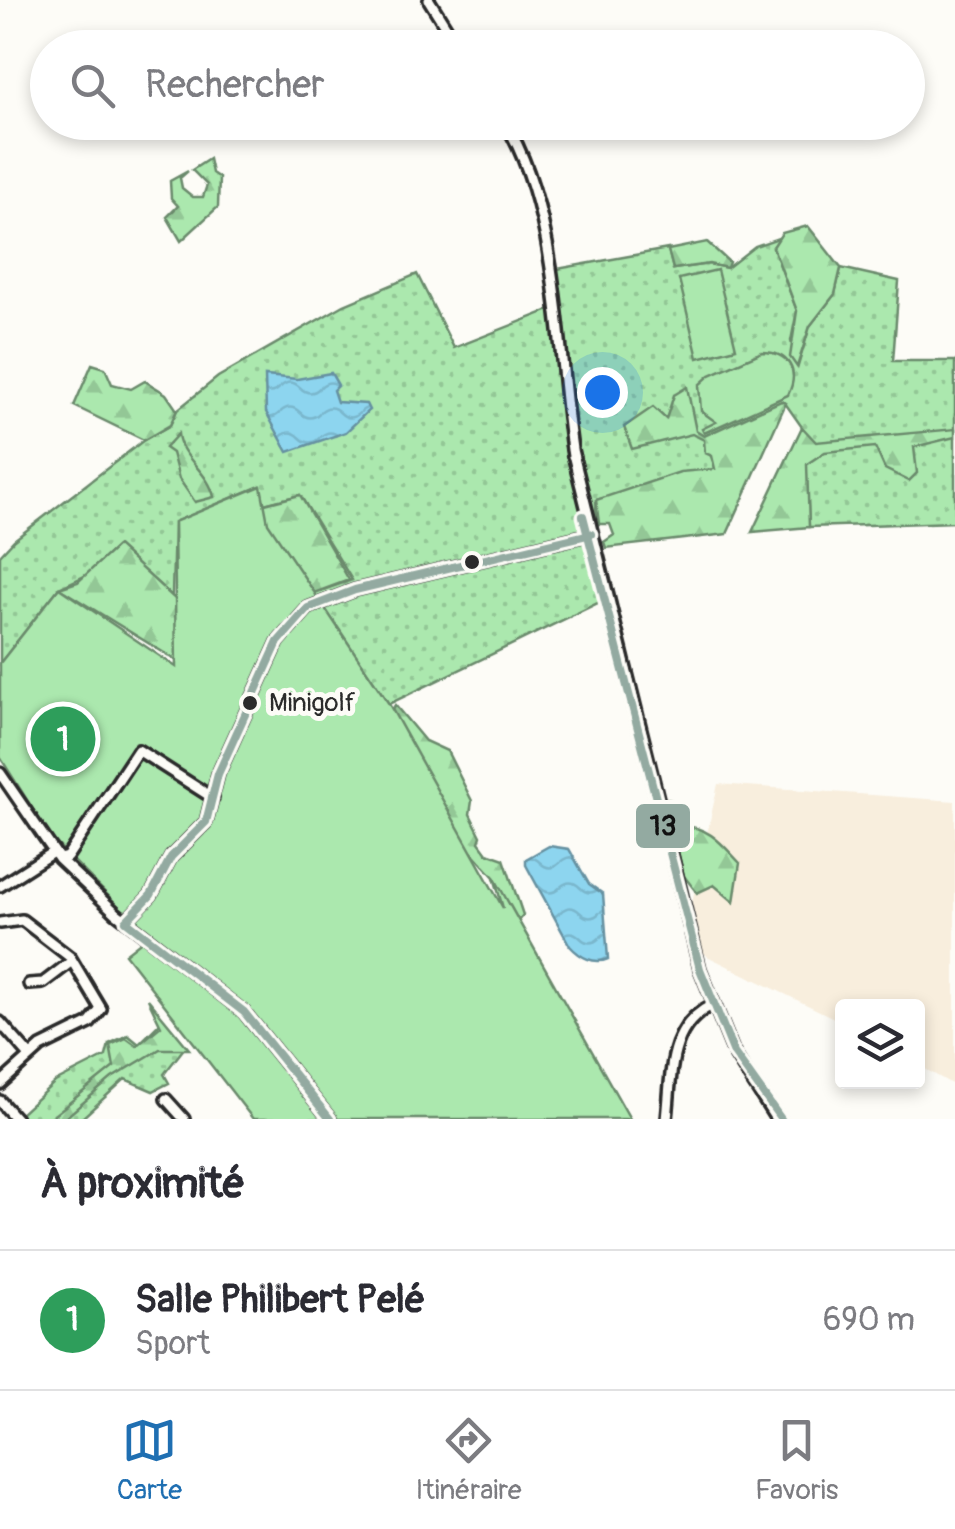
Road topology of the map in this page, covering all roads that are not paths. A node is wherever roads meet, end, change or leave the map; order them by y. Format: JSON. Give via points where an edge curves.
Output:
{"nodes":[{"id":1,"x":429,"y":0,"type":"edge"},
{"id":2,"x":448,"y":30,"type":"edge"},
{"id":3,"x":512,"y":140,"type":"edge"},
{"id":4,"x":572,"y":450,"type":"junction"},
{"id":5,"x":590,"y":522,"type":"junction"},
{"id":6,"x":589,"y":534,"type":"junction"},
{"id":7,"x":604,"y":576,"type":"junction"},
{"id":8,"x":621,"y":648,"type":"junction"},
{"id":9,"x":0,"y":773,"type":"edge"},
{"id":10,"x":214,"y":798,"type":"junction"},
{"id":11,"x":56,"y":856,"type":"junction"},
{"id":12,"x":0,"y":886,"type":"edge"},
{"id":13,"x":126,"y":921,"type":"junction"},
{"id":14,"x":0,"y":923,"type":"edge"},
{"id":15,"x":72,"y":961,"type":"junction"},
{"id":16,"x":29,"y":984,"type":"dead end"},
{"id":17,"x":712,"y":1005,"type":"junction"},
{"id":18,"x":0,"y":1022,"type":"edge"},
{"id":19,"x":30,"y":1056,"type":"junction"},
{"id":20,"x":0,"y":1084,"type":"edge"},
{"id":21,"x":166,"y":1099,"type":"dead end"},
{"id":22,"x":0,"y":1101,"type":"edge"},
{"id":23,"x":16,"y":1119,"type":"edge"},
{"id":24,"x":184,"y":1119,"type":"edge"},
{"id":25,"x":330,"y":1119,"type":"edge"},
{"id":26,"x":667,"y":1119,"type":"edge"},
{"id":27,"x":778,"y":1119,"type":"edge"}],
"edges":[{"from":1,"to":2,"type":"street"},
{"from":3,"to":4,"type":"street","via":[[554,285]]},
{"from":4,"to":5,"type":"street"},
{"from":4,"to":6,"type":"street"},
{"from":5,"to":6,"type":"street"},
{"from":5,"to":7,"type":"street"},
{"from":6,"to":7,"type":"street"},
{"from":6,"to":8,"type":"street"},
{"from":6,"to":10,"type":"street","via":[[355,590],[308,608],[278,642],[218,774]]},
{"from":7,"to":8,"type":"street"},
{"from":8,"to":17,"type":"street"},
{"from":9,"to":11,"type":"street"},
{"from":10,"to":11,"type":"street","via":[[138,750],[67,857]]},
{"from":10,"to":13,"type":"street","via":[[200,831],[171,857],[151,895]]},
{"from":11,"to":12,"type":"street"},
{"from":11,"to":13,"type":"street"},
{"from":13,"to":25,"type":"street","via":[[244,1012]]},
{"from":14,"to":15,"type":"street","via":[[36,923]]},
{"from":15,"to":16,"type":"street","via":[[44,983]]},
{"from":15,"to":19,"type":"street","via":[[100,1003],[100,1014]]},
{"from":17,"to":26,"type":"street","via":[[680,1034]]},
{"from":17,"to":27,"type":"street"},
{"from":18,"to":19,"type":"street"},
{"from":19,"to":20,"type":"street"},
{"from":21,"to":24,"type":"street"},
{"from":22,"to":23,"type":"street"}]}
